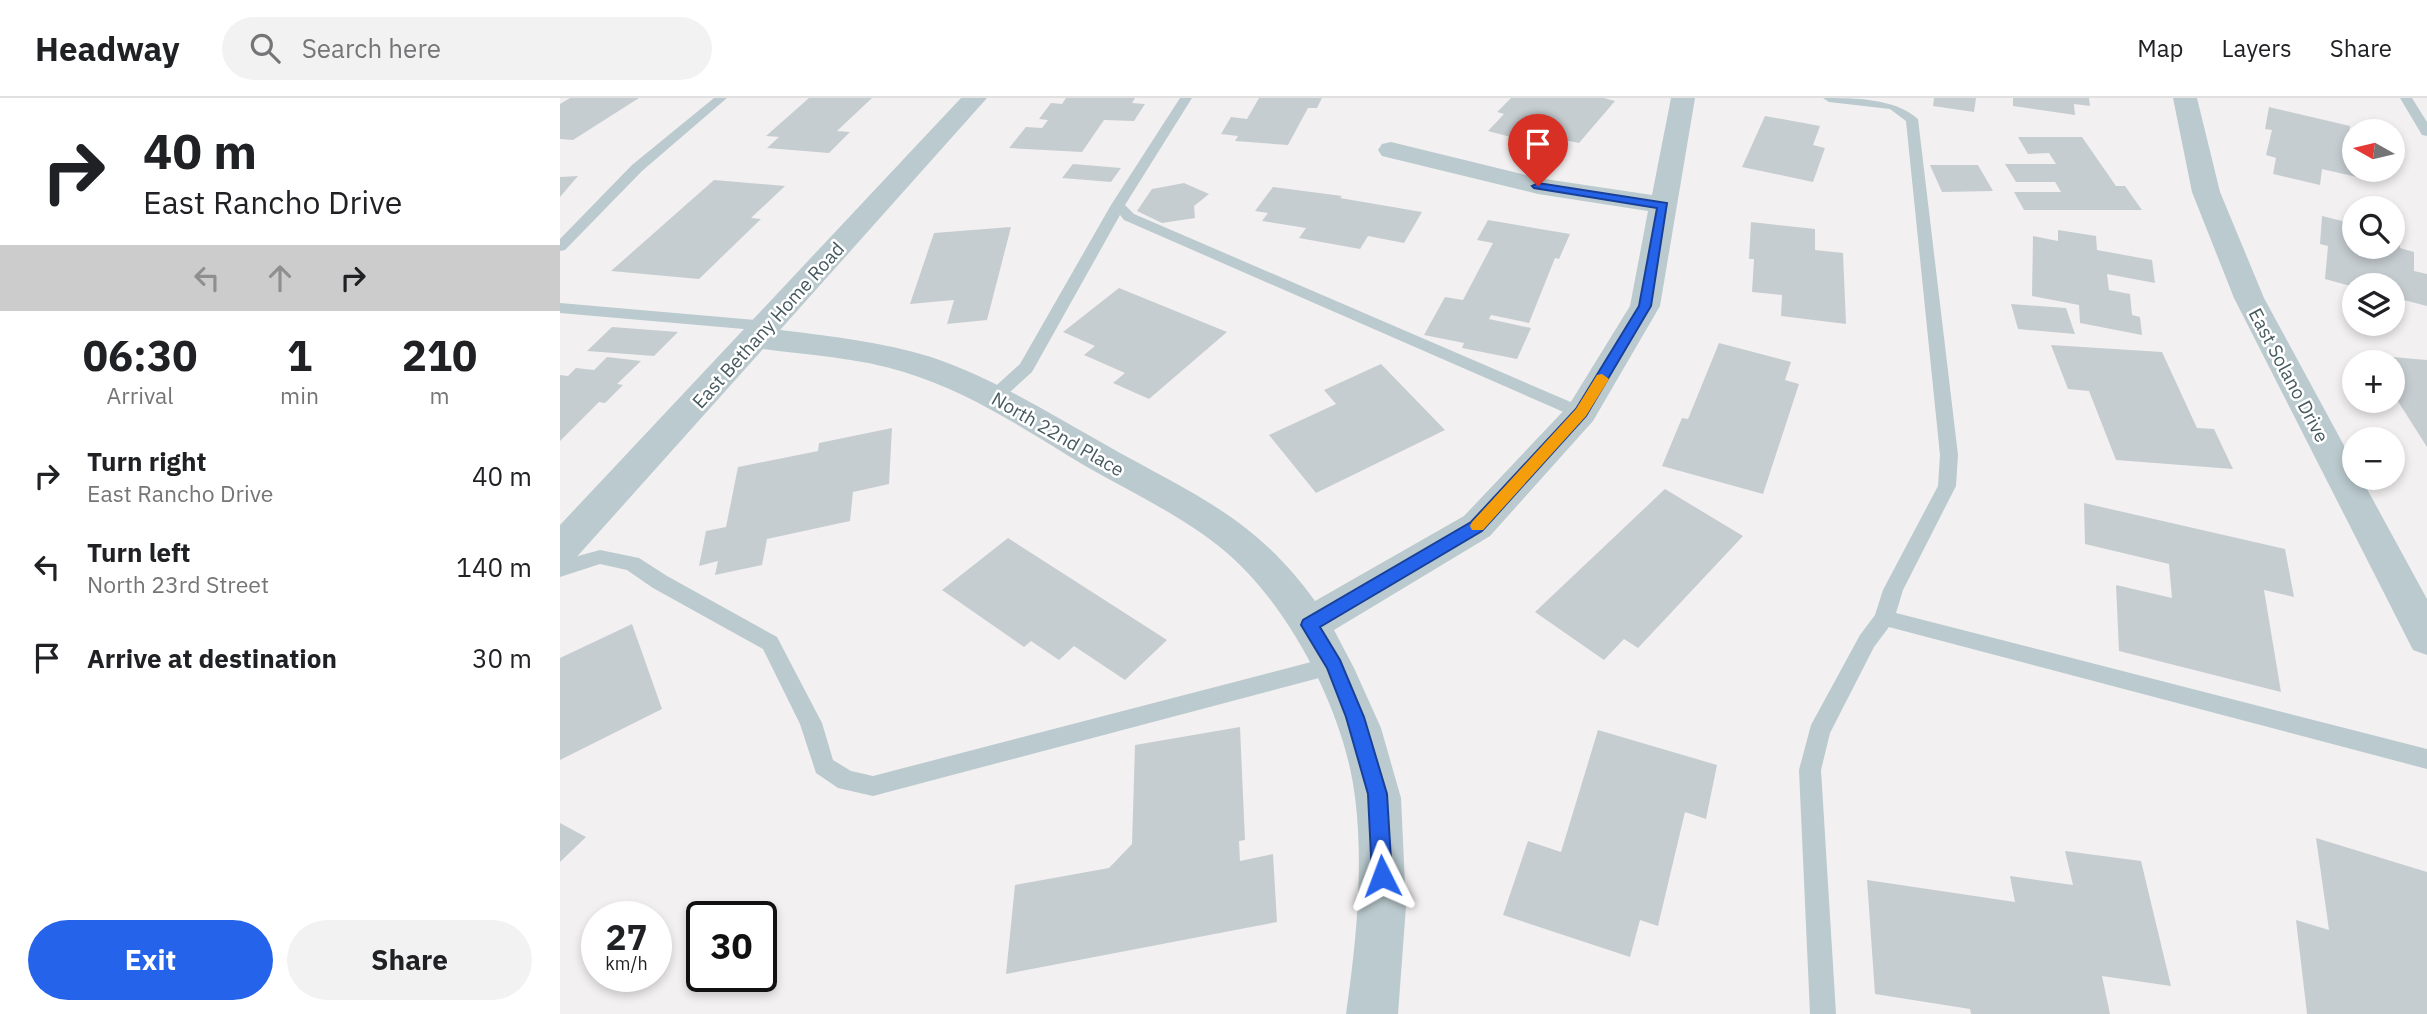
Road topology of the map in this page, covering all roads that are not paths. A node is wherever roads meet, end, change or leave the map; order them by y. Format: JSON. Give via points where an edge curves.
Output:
{"nodes":[{"id":1,"x":721,"y":98,"type":"edge"},
{"id":2,"x":975,"y":98,"type":"edge"},
{"id":3,"x":1186,"y":98,"type":"edge"},
{"id":4,"x":1683,"y":98,"type":"edge"},
{"id":5,"x":1829,"y":98,"type":"edge"},
{"id":6,"x":2185,"y":98,"type":"edge"},
{"id":7,"x":2406,"y":98,"type":"edge"},
{"id":8,"x":2427,"y":132,"type":"edge"},
{"id":9,"x":1391,"y":150,"type":"dead end"},
{"id":10,"x":1118,"y":205,"type":"junction"},
{"id":11,"x":1663,"y":205,"type":"junction"},
{"id":12,"x":560,"y":247,"type":"edge"},
{"id":13,"x":560,"y":308,"type":"edge"},
{"id":14,"x":762,"y":332,"type":"junction"},
{"id":15,"x":994,"y":397,"type":"junction"},
{"id":16,"x":1581,"y":413,"type":"junction"},
{"id":17,"x":560,"y":550,"type":"edge"},
{"id":18,"x":560,"y":569,"type":"edge"},
{"id":19,"x":1884,"y":618,"type":"junction"},
{"id":20,"x":1309,"y":625,"type":"junction"},
{"id":21,"x":2427,"y":638,"type":"edge"},
{"id":22,"x":1334,"y":665,"type":"junction"},
{"id":23,"x":2427,"y":759,"type":"edge"},
{"id":24,"x":1372,"y":1014,"type":"edge"},
{"id":25,"x":1822,"y":1014,"type":"edge"}],
"edges":[{"from":1,"to":12,"type":"lane","via":[[637,168]]},
{"from":2,"to":14,"type":"street","name":"East Bethany Home Road"},
{"from":3,"to":10,"type":"lane"},
{"from":4,"to":11,"type":"street"},
{"from":5,"to":19,"type":"lane","via":[[1893,106],[1912,119],[1948,442],[1947,486],[1893,590]]},
{"from":6,"to":21,"type":"street","name":"East Solano Drive","via":[[2206,192],[2249,298]]},
{"from":7,"to":8,"type":"lane"},
{"from":9,"to":11,"type":"street","via":[[1538,186]]},
{"from":10,"to":15,"type":"lane","via":[[1026,368]]},
{"from":10,"to":16,"type":"lane","via":[[1129,217]]},
{"from":11,"to":16,"type":"street","via":[[1645,306]]},
{"from":13,"to":14,"type":"lane"},
{"from":14,"to":15,"type":"street","name":"North 22nd Place","via":[[888,356]]},
{"from":14,"to":17,"type":"street","name":"East Bethany Home Road"},
{"from":15,"to":20,"type":"street","name":"North 22nd Place","via":[[1221,528],[1257,559]]},
{"from":16,"to":20,"type":"street","via":[[1477,526]]},
{"from":18,"to":22,"type":"lane","via":[[600,557],[632,563],[770,642],[811,723],[824,766],[846,781],[873,786]]},
{"from":19,"to":23,"type":"lane"},
{"from":19,"to":25,"type":"lane","via":[[1819,732],[1810,769]]},
{"from":20,"to":22,"type":"street","name":"North 22nd Place"},
{"from":22,"to":24,"type":"street","name":"North 22nd Place","via":[[1378,794],[1383,903]]}]}
